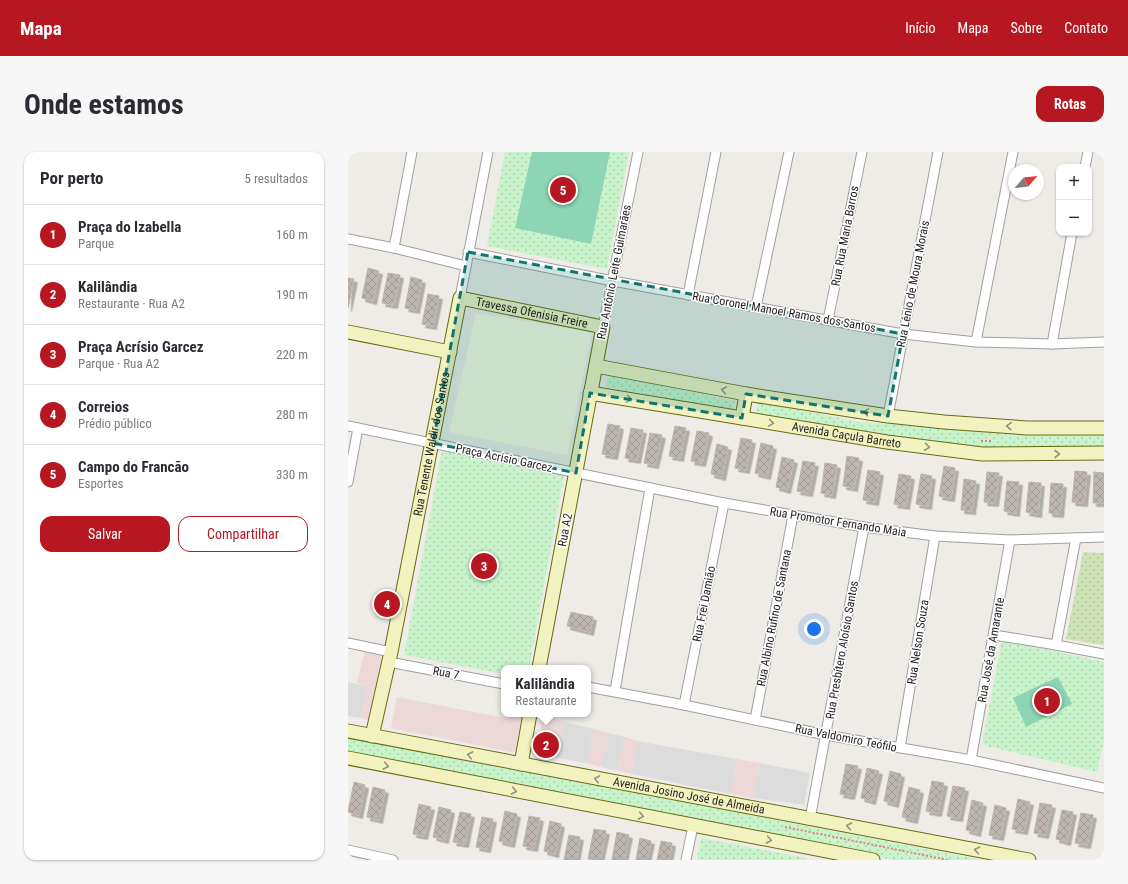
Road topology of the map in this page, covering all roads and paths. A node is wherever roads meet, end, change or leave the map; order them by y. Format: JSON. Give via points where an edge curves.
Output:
{"nodes":[{"id":1,"x":412,"y":152,"type":"edge"},
{"id":2,"x":488,"y":152,"type":"edge"},
{"id":3,"x":638,"y":152,"type":"edge"},
{"id":4,"x":716,"y":152,"type":"edge"},
{"id":5,"x":789,"y":152,"type":"edge"},
{"id":6,"x":862,"y":152,"type":"edge"},
{"id":7,"x":938,"y":152,"type":"edge"},
{"id":8,"x":1013,"y":152,"type":"edge"},
{"id":9,"x":1088,"y":152,"type":"edge"},
{"id":10,"x":1086,"y":164,"type":"edge"},
{"id":11,"x":1071,"y":236,"type":"edge"},
{"id":12,"x":348,"y":240,"type":"edge"},
{"id":13,"x":394,"y":248,"type":"junction"},
{"id":14,"x":468,"y":252,"type":"junction"},
{"id":15,"x":466,"y":266,"type":"junction"},
{"id":16,"x":613,"y":281,"type":"junction"},
{"id":17,"x":688,"y":295,"type":"junction"},
{"id":18,"x":460,"y":298,"type":"junction"},
{"id":19,"x":756,"y":307,"type":"junction"},
{"id":20,"x":828,"y":320,"type":"junction"},
{"id":21,"x":603,"y":326,"type":"junction"},
{"id":22,"x":348,"y":332,"type":"edge"},
{"id":23,"x":903,"y":334,"type":"junction"},
{"id":24,"x":976,"y":342,"type":"junction"},
{"id":25,"x":1104,"y":342,"type":"edge"},
{"id":26,"x":1052,"y":344,"type":"junction"},
{"id":27,"x":450,"y":352,"type":"junction"},
{"id":28,"x":596,"y":366,"type":"junction"},
{"id":29,"x":590,"y":393,"type":"junction"},
{"id":30,"x":746,"y":394,"type":"junction"},
{"id":31,"x":888,"y":416,"type":"junction"},
{"id":32,"x":742,"y":418,"type":"junction"},
{"id":33,"x":348,"y":426,"type":"edge"},
{"id":34,"x":358,"y":428,"type":"junction"},
{"id":35,"x":1104,"y":428,"type":"edge"},
{"id":36,"x":433,"y":443,"type":"junction"},
{"id":37,"x":1104,"y":453,"type":"edge"},
{"id":38,"x":576,"y":473,"type":"junction"},
{"id":39,"x":348,"y":482,"type":"edge"},
{"id":40,"x":650,"y":488,"type":"junction"},
{"id":41,"x":724,"y":503,"type":"junction"},
{"id":42,"x":793,"y":516,"type":"junction"},
{"id":43,"x":864,"y":527,"type":"junction"},
{"id":44,"x":935,"y":536,"type":"junction"},
{"id":45,"x":1104,"y":537,"type":"edge"},
{"id":46,"x":1076,"y":538,"type":"junction"},
{"id":47,"x":1010,"y":540,"type":"junction"},
{"id":48,"x":994,"y":635,"type":"junction"},
{"id":49,"x":348,"y":643,"type":"edge"},
{"id":50,"x":1056,"y":644,"type":"junction"},
{"id":51,"x":1104,"y":654,"type":"edge"},
{"id":52,"x":390,"y":657,"type":"junction"},
{"id":53,"x":539,"y":665,"type":"edge"},
{"id":54,"x":501,"y":683,"type":"edge"},
{"id":55,"x":591,"y":687,"type":"edge"},
{"id":56,"x":615,"y":691,"type":"junction"},
{"id":57,"x":684,"y":705,"type":"junction"},
{"id":58,"x":529,"y":717,"type":"edge"},
{"id":59,"x":755,"y":720,"type":"junction"},
{"id":60,"x":348,"y":731,"type":"edge"},
{"id":61,"x":826,"y":735,"type":"junction"},
{"id":62,"x":372,"y":736,"type":"junction"},
{"id":63,"x":900,"y":748,"type":"junction"},
{"id":64,"x":348,"y":758,"type":"edge"},
{"id":65,"x":971,"y":760,"type":"junction"},
{"id":66,"x":521,"y":764,"type":"junction"},
{"id":67,"x":1104,"y":788,"type":"edge"},
{"id":68,"x":810,"y":819,"type":"junction"},
{"id":69,"x":693,"y":826,"type":"junction"},
{"id":70,"x":348,"y":850,"type":"edge"},
{"id":71,"x":391,"y":860,"type":"edge"},
{"id":72,"x":686,"y":860,"type":"edge"},
{"id":73,"x":872,"y":860,"type":"edge"},
{"id":74,"x":1029,"y":860,"type":"edge"}],
"edges":[{"from":1,"to":13,"type":"street"},
{"from":2,"to":14,"type":"street","name":"Rua Tenente Waldir dos Santos"},
{"from":3,"to":16,"type":"street","name":"Rua Antônio Leite Guimarães"},
{"from":4,"to":17,"type":"street"},
{"from":5,"to":19,"type":"street"},
{"from":6,"to":20,"type":"street","name":"Rua Rua Maria Barros"},
{"from":7,"to":23,"type":"street","name":"Rua Lênio de Moura Morais"},
{"from":8,"to":24,"type":"street"},
{"from":9,"to":10,"type":"street"},
{"from":11,"to":26,"type":"street"},
{"from":12,"to":13,"type":"street"},
{"from":13,"to":15,"type":"street"},
{"from":14,"to":15,"type":"street","name":"Rua Tenente Waldir dos Santos"},
{"from":14,"to":16,"type":"street","name":"Rua Coronel Manoel Ramos dos Santos"},
{"from":15,"to":18,"type":"street","name":"Rua Tenente Waldir dos Santos"},
{"from":16,"to":17,"type":"street","name":"Rua Coronel Manoel Ramos dos Santos"},
{"from":16,"to":21,"type":"street","name":"Rua Antônio Leite Guimarães"},
{"from":17,"to":19,"type":"street","name":"Rua Coronel Manoel Ramos dos Santos"},
{"from":18,"to":21,"type":"street","name":"Travessa Ofenisia Freire"},
{"from":18,"to":27,"type":"street","name":"Rua Tenente Waldir dos Santos"},
{"from":19,"to":20,"type":"street","name":"Rua Coronel Manoel Ramos dos Santos"},
{"from":20,"to":23,"type":"street","name":"Rua Coronel Manoel Ramos dos Santos"},
{"from":21,"to":28,"type":"street","name":"Rua Antônio Leite Guimarães"},
{"from":22,"to":27,"type":"street"},
{"from":23,"to":24,"type":"street","name":"Rua Coronel Manoel Ramos dos Santos"},
{"from":23,"to":31,"type":"street","name":"Rua Lênio de Moura Morais"},
{"from":24,"to":26,"type":"street","name":"Rua Coronel Manoel Ramos dos Santos"},
{"from":25,"to":26,"type":"street","name":"Rua Coronel Manoel Ramos dos Santos"},
{"from":27,"to":36,"type":"street","name":"Rua Tenente Waldir dos Santos"},
{"from":28,"to":29,"type":"street","name":"Rua Antônio Leite Guimarães"},
{"from":30,"to":28,"type":"street","one_way":true},
{"from":29,"to":32,"type":"street","name":"Avenida Caçula Barreto","one_way":true},
{"from":29,"to":38,"type":"street","name":"Rua A2"},
{"from":31,"to":30,"type":"street","one_way":true},
{"from":30,"to":32,"type":"street"},
{"from":35,"to":31,"type":"street","one_way":true,"via":[[1027,428]]},
{"from":32,"to":37,"type":"street","name":"Avenida Caçula Barreto","one_way":true,"via":[[887,442],[982,454]]},
{"from":33,"to":34,"type":"street","name":"Praça Acrisio Garcez"},
{"from":34,"to":36,"type":"street","name":"Praça Acrisio Garcez"},
{"from":34,"to":39,"type":"street"},
{"from":36,"to":38,"type":"street","name":"Praça Acrisio Garcez"},
{"from":36,"to":52,"type":"street","name":"Rua Tenente Waldir dos Santos"},
{"from":38,"to":40,"type":"street","name":"Rua Promotor Fernando Maia"},
{"from":38,"to":53,"type":"street","name":"Rua A2"},
{"from":40,"to":41,"type":"street","name":"Rua Promotor Fernando Maia"},
{"from":40,"to":56,"type":"street"},
{"from":41,"to":42,"type":"street","name":"Rua Promotor Fernando Maia"},
{"from":41,"to":57,"type":"street","name":"Rua Frei Damião"},
{"from":42,"to":43,"type":"street","name":"Rua Promotor Fernando Maia"},
{"from":42,"to":59,"type":"street","name":"Rua Albino Rufino de Santana"},
{"from":43,"to":44,"type":"street","name":"Rua Promotor Fernando Maia"},
{"from":43,"to":61,"type":"street","name":"Rua Presbítero Aloísio Santos"},
{"from":44,"to":47,"type":"street","name":"Rua Promotor Fernando Maia"},
{"from":44,"to":63,"type":"street","name":"Rua Nelson Souza"},
{"from":45,"to":46,"type":"street","name":"Rua Promotor Fernando Maia"},
{"from":46,"to":47,"type":"street","name":"Rua Promotor Fernando Maia"},
{"from":46,"to":50,"type":"street"},
{"from":47,"to":48,"type":"street","name":"Rua José da Amarante"},
{"from":48,"to":50,"type":"street"},
{"from":48,"to":65,"type":"street","name":"Rua José da Amarante"},
{"from":49,"to":52,"type":"street","name":"Rua 7"},
{"from":50,"to":51,"type":"street"},
{"from":52,"to":54,"type":"street","name":"Rua 7"},
{"from":52,"to":62,"type":"street","name":"Rua Tenente Waldir dos Santos"},
{"from":55,"to":56,"type":"street","name":"Rua Valdomiro Teófilo"},
{"from":56,"to":57,"type":"street","name":"Rua Valdomiro Teófilo"},
{"from":57,"to":59,"type":"street","name":"Rua Valdomiro Teófilo"},
{"from":58,"to":66,"type":"street"},
{"from":59,"to":61,"type":"street","name":"Rua Valdomiro Teófilo"},
{"from":60,"to":62,"type":"street","name":"Avenida Josino José de Almeida"},
{"from":61,"to":63,"type":"street","name":"Rua Valdomiro Teófilo"},
{"from":61,"to":68,"type":"street","name":"Rua Presbítero Aloísio Santos"},
{"from":66,"to":62,"type":"street","name":"Avenida Josino José de Almeida","one_way":true},
{"from":63,"to":65,"type":"street","name":"Rua Valdomiro Teófilo"},
{"from":64,"to":69,"type":"street","one_way":true},
{"from":65,"to":67,"type":"street","name":"Rua Valdomiro Teófilo"},
{"from":68,"to":66,"type":"street","name":"Avenida Josino José de Almeida","one_way":true},
{"from":74,"to":68,"type":"street","name":"Avenida Josino José de Almeida","one_way":true},
{"from":69,"to":72,"type":"street"},
{"from":69,"to":73,"type":"street","one_way":true},
{"from":70,"to":71,"type":"street"}]}
